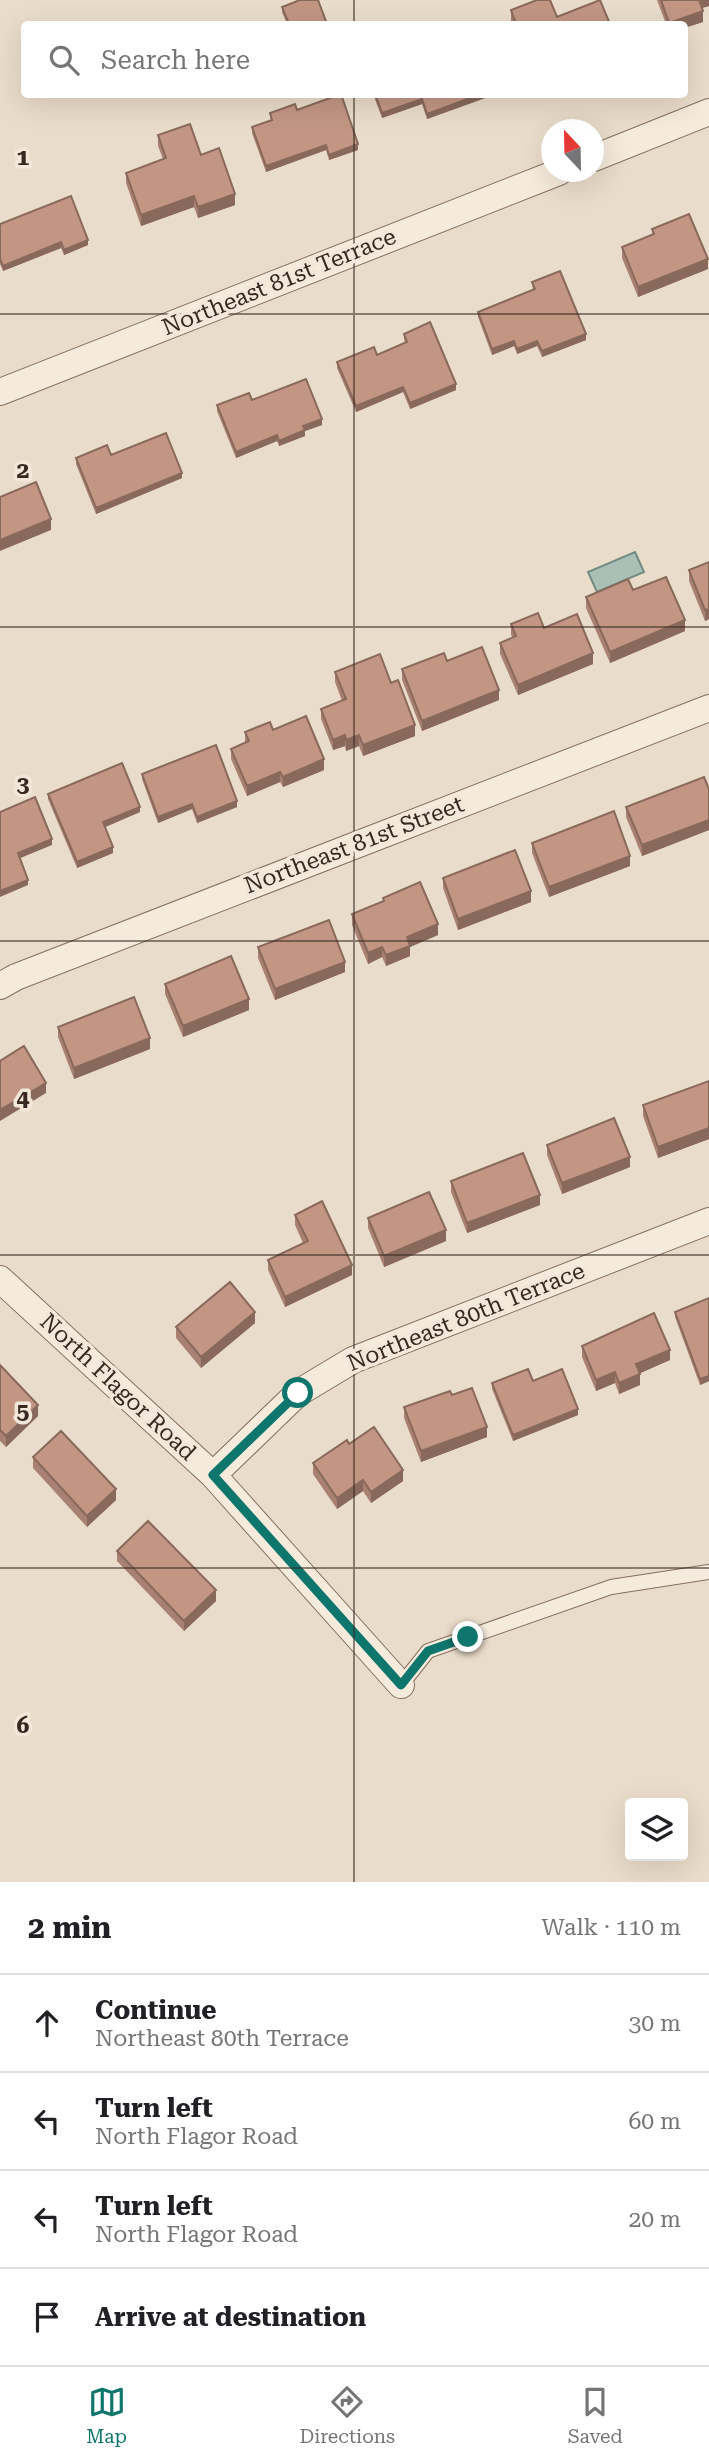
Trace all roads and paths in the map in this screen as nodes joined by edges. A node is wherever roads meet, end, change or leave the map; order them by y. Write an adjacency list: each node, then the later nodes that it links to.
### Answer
1 (709, 112): 2 (street)
2 (604, 154)
3 (541, 179): 4 (street, Northeast 81st Terrace)
4 (0, 392)
5 (709, 708): 6 (street, Northeast 81st Street)
6 (0, 986)
7 (709, 1221): 9 (street, Northeast 80th Terrace)
8 (0, 1279): 9 (street, North Flagor Road)
9 (213, 1475): 11 (street, North Flagor Road)
10 (709, 1572): 11 (lane, North Flagor Road)
11 (401, 1685)

